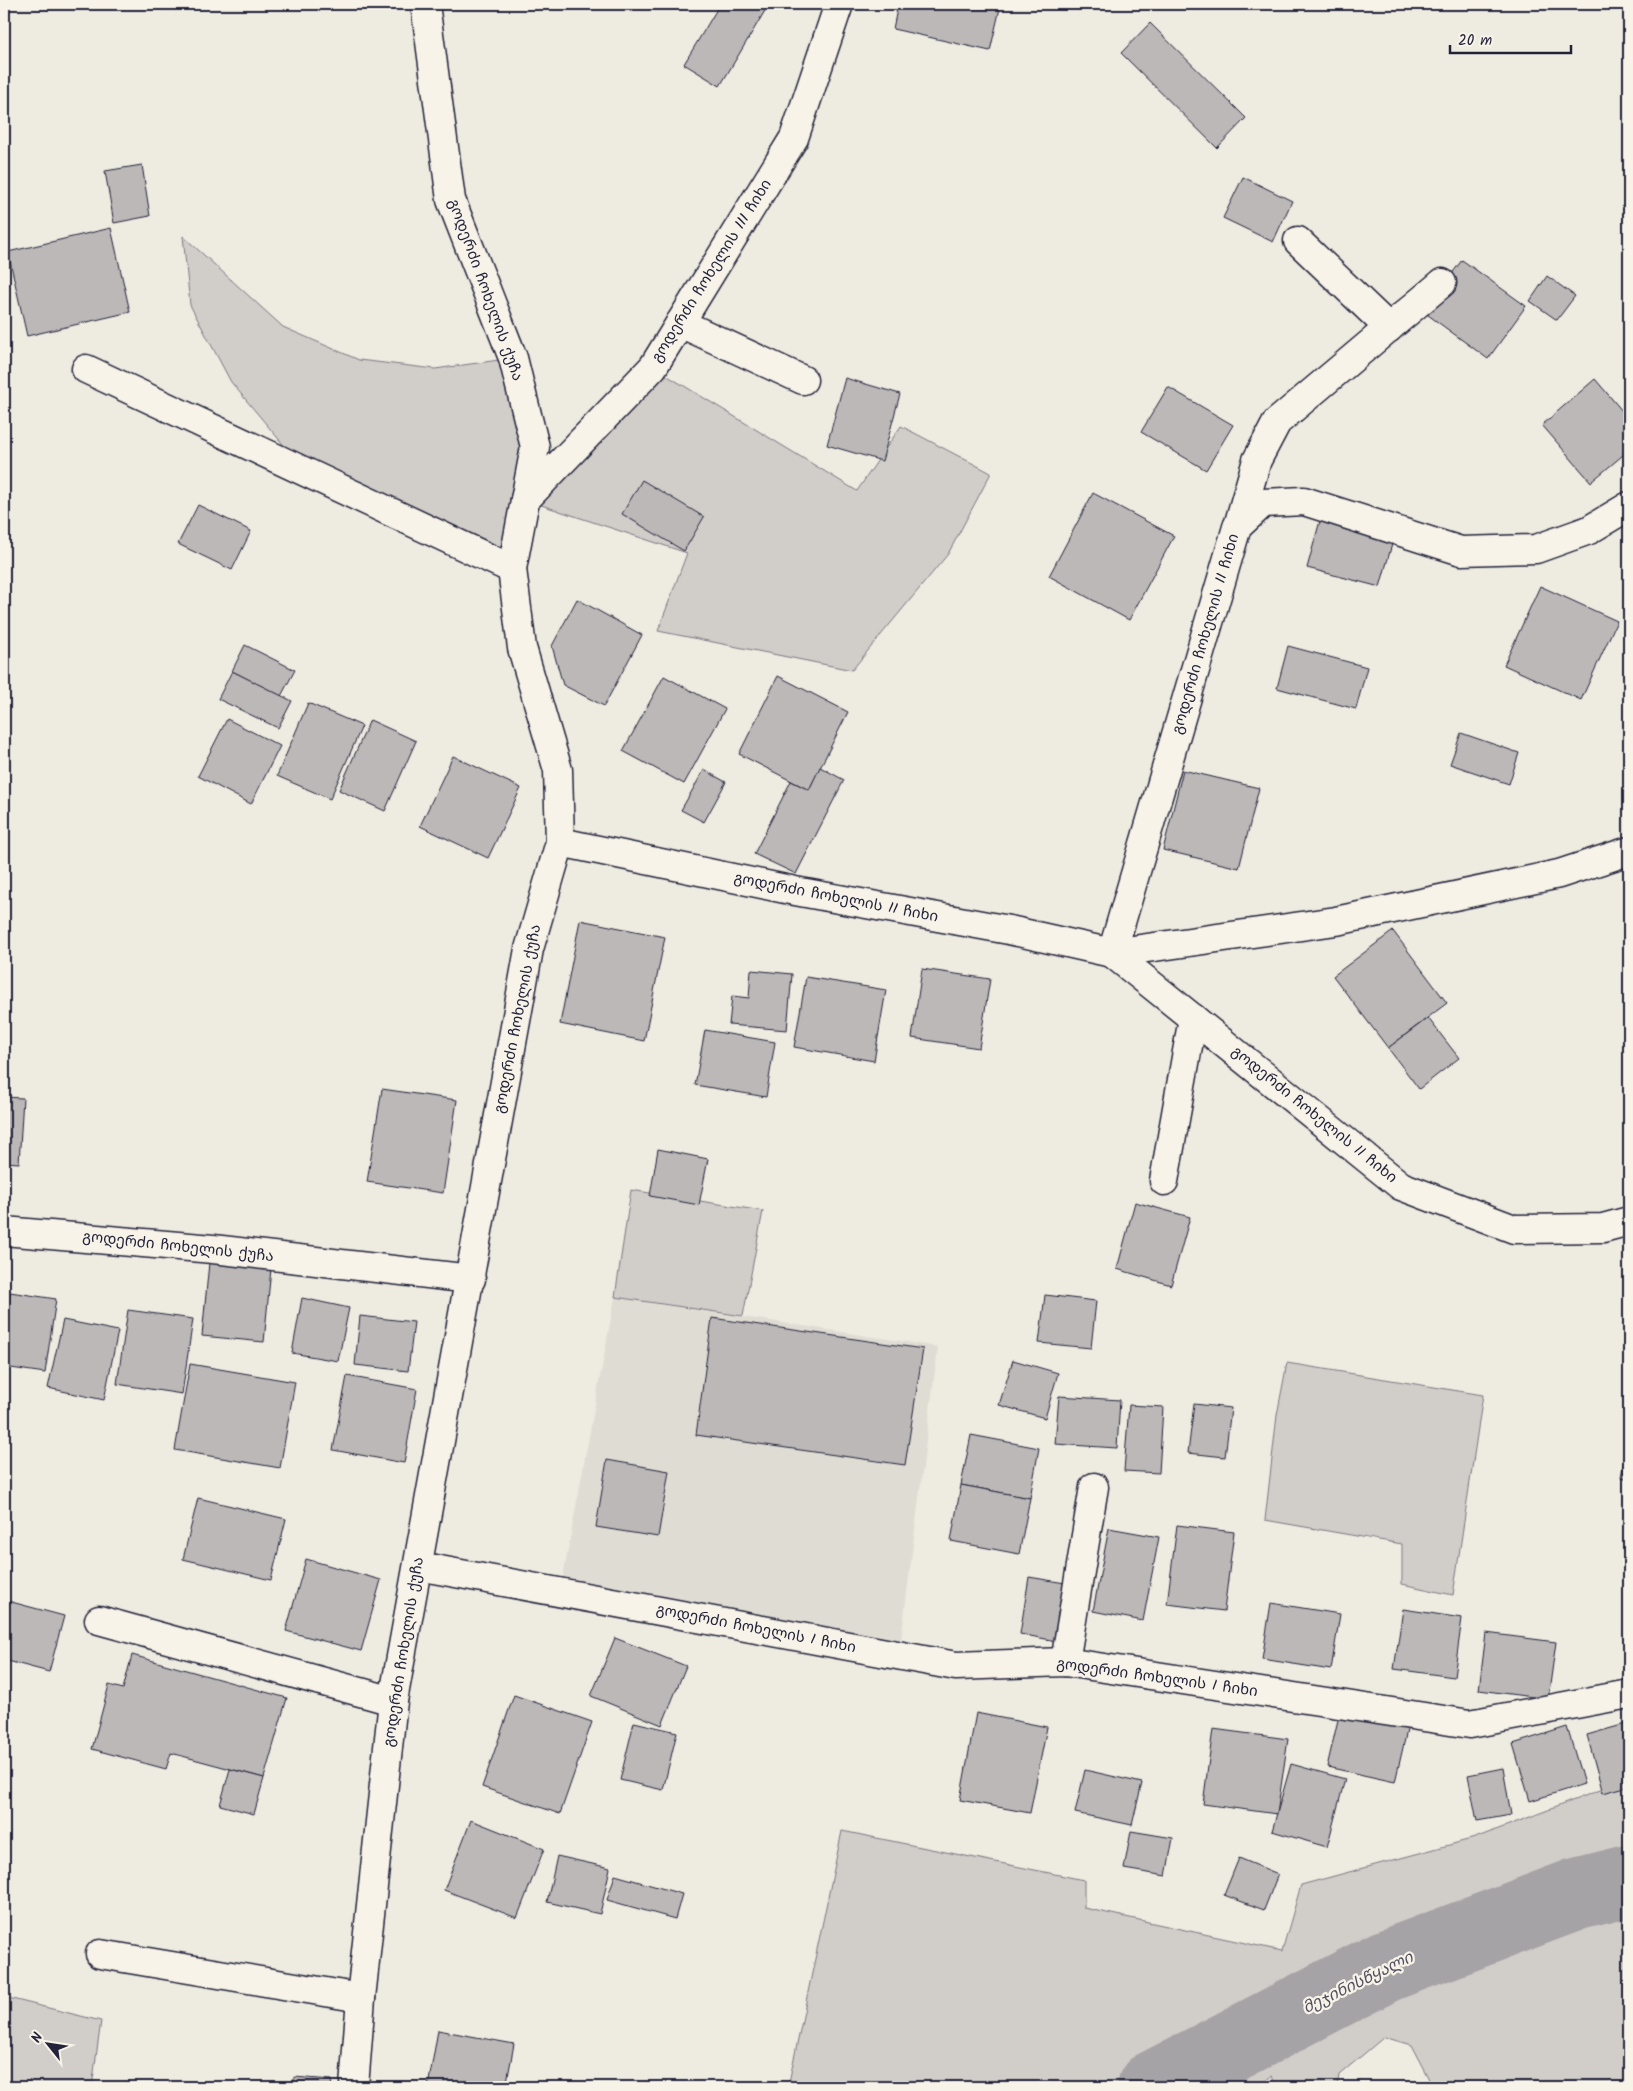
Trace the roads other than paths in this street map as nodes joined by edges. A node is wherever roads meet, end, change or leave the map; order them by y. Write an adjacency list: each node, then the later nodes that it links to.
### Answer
1 (425, 4): 9 (street, გოდერძი ჩოხელის ქუჩა)
2 (839, 4): 5 (street, გოდერძი ჩოხელის III ჩიხი)
3 (1298, 241): 6 (street)
4 (1442, 282): 6 (street)
5 (680, 324): 8 (street); 9 (street, გოდერძი ჩოხელის III ჩიხი)
6 (1389, 328): 11 (street)
7 (86, 369): 12 (street)
8 (803, 380)
9 (525, 500): 12 (street, გოდერძი ჩოხელის ქუჩა)
10 (1629, 506): 11 (street, გოდერძი ჩოხელის II ჩიხი)
11 (1237, 527): 15 (street, გოდერძი ჩოხელის II ჩიხი)
12 (512, 569): 13 (street, გოდერძი ჩოხელის ქუჩა)
13 (560, 842): 15 (street, გოდერძი ჩოხელის II ჩიხი); 20 (street, გოდერძი ჩოხელის ქუჩა)
14 (1629, 851): 15 (street, გოდერძი ჩოხელის II ჩიხი)
15 (1112, 953): 16 (street, გოდერძი ჩოხელის II ჩიხი)
16 (1193, 1018): 17 (street); 18 (street, გოდერძი ჩოხელის II ჩიხი)
17 (1164, 1181)
18 (1629, 1221)
19 (4, 1230): 20 (street, გოდერძი ჩოხელის ქუჩა)
20 (471, 1279): 22 (street, გოდერძი ჩოხელის ქუჩა)
21 (1094, 1487): 24 (street)
22 (418, 1566): 24 (street, გოდერძი ჩოხელის I ჩიხი); 26 (street, გოდერძი ჩოხელის ქუჩა)
23 (99, 1620): 26 (street)
24 (1065, 1662): 25 (street, გოდერძი ჩოხელის I ჩიხი)
25 (1629, 1694)
26 (393, 1701): 28 (street, გოდერძი ჩოხელის ქუჩა)
27 (100, 1954): 28 (street)
28 (361, 1998): 29 (street, გოდერძი ჩოხელის ქუჩა)
29 (354, 2087)

